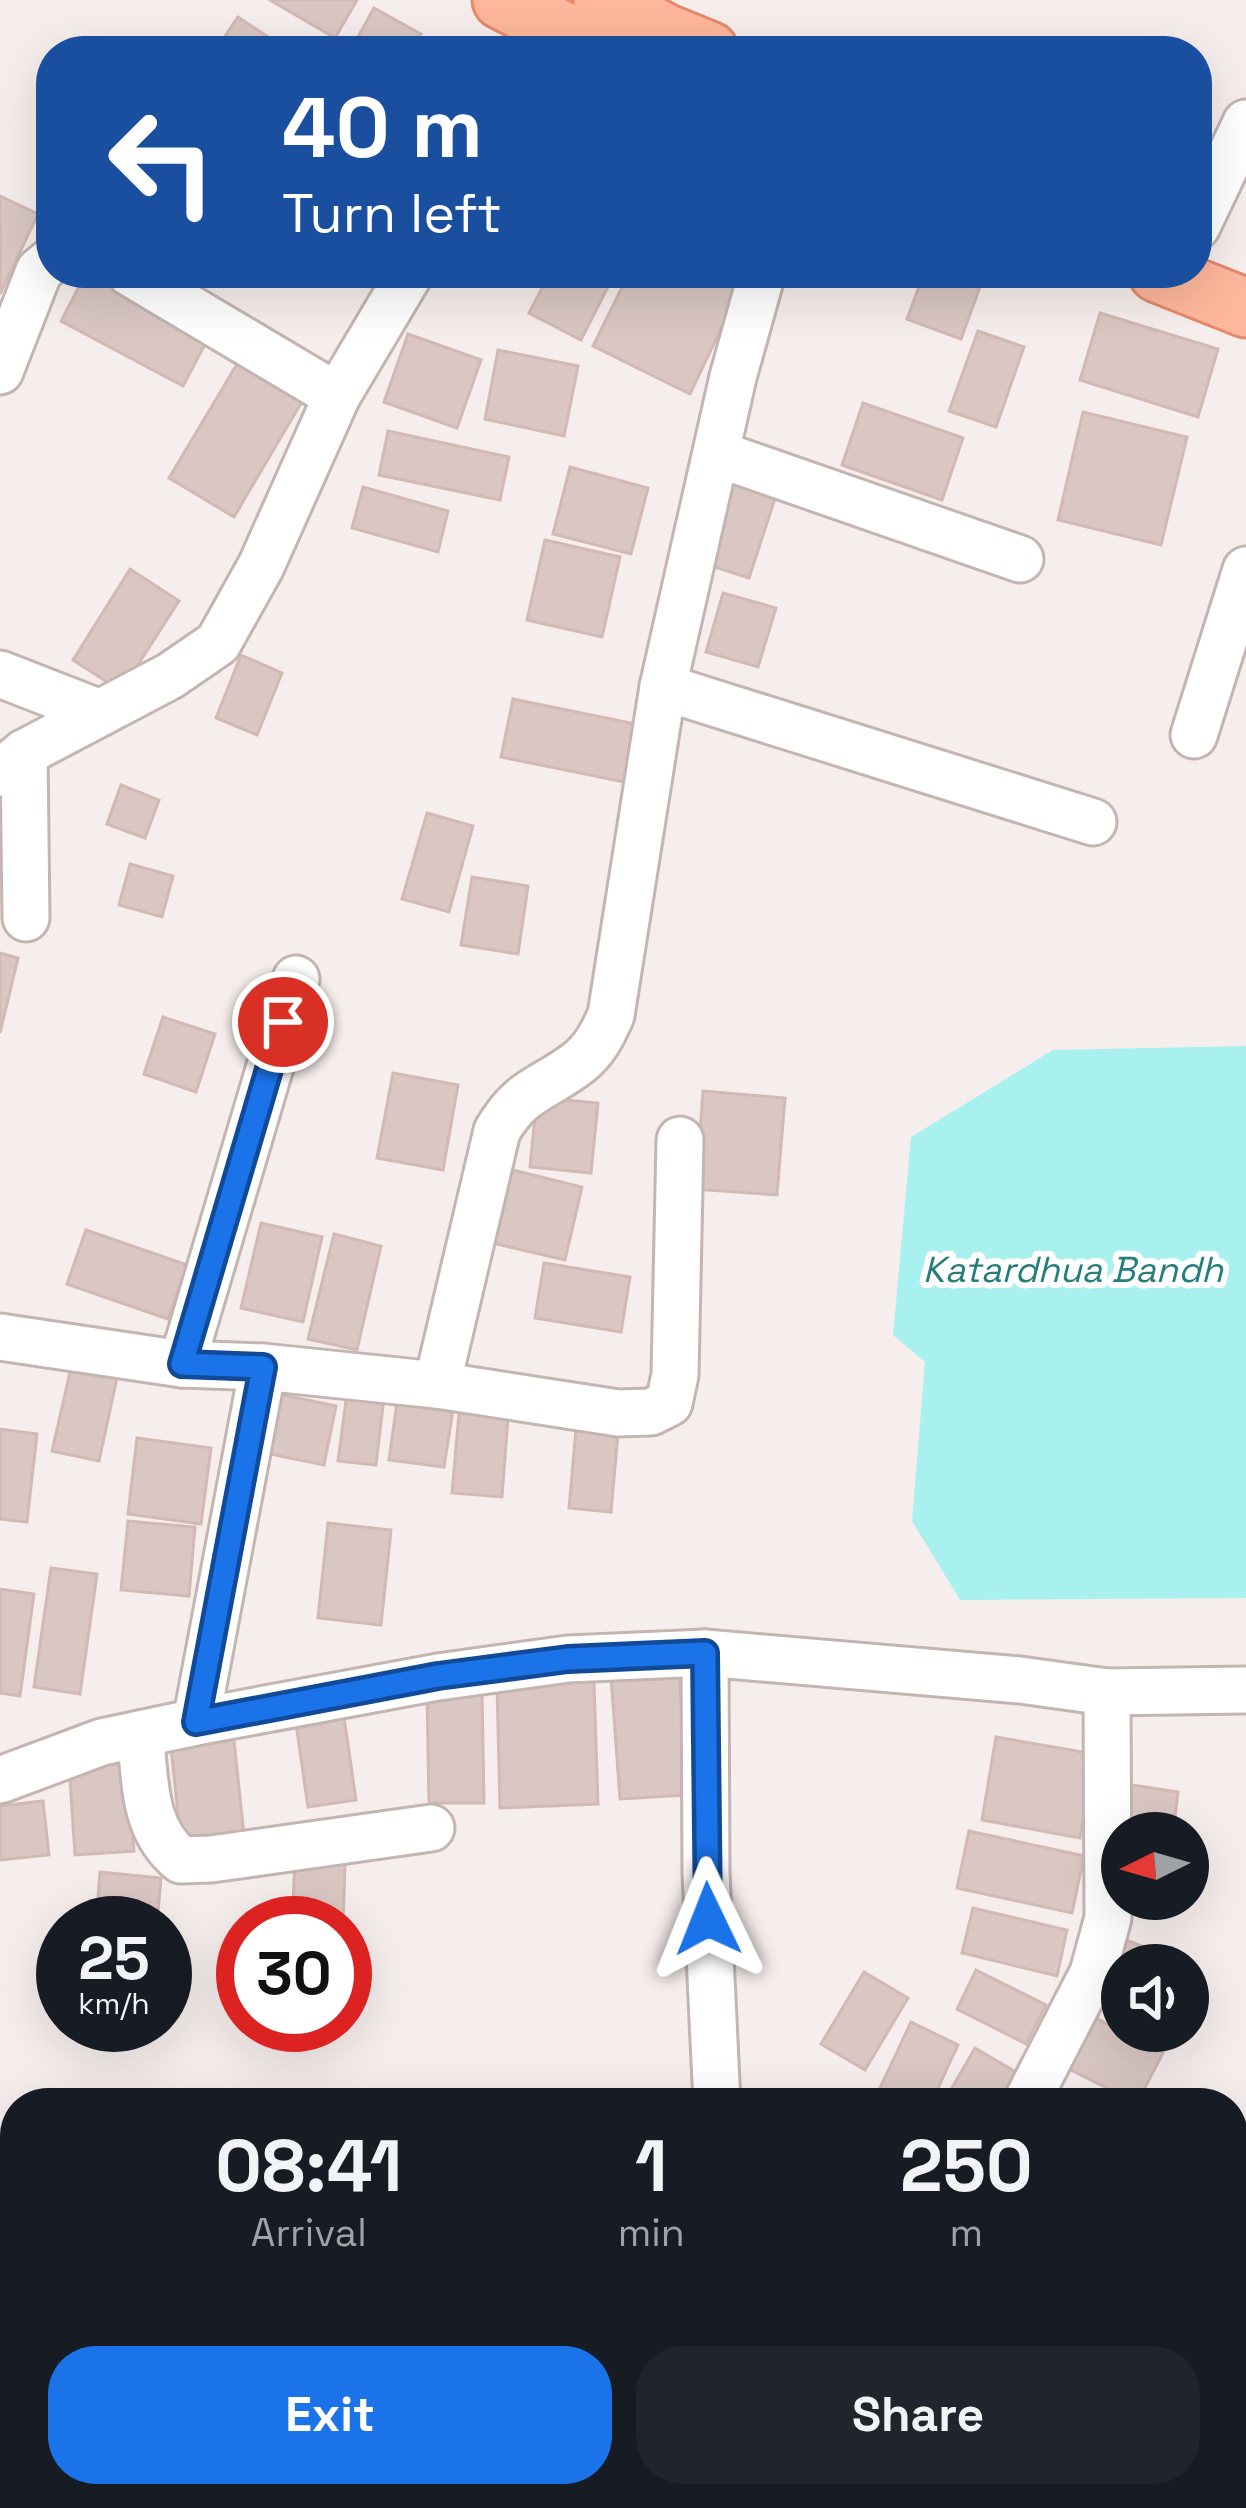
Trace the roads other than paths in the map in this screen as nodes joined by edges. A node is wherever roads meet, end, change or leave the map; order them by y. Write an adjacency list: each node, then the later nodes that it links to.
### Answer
1 (502, 0): 4 (main road)
2 (603, 0): 3 (main road)
3 (675, 34)
4 (573, 36)
5 (1246, 123): 6 (street)
6 (1212, 194)
7 (1212, 256): 8 (main road)
8 (1246, 268)
9 (36, 280): 15 (street)
10 (155, 288): 16 (street)
11 (401, 288): 16 (street)
12 (758, 288): 17 (street)
13 (1196, 288): 14 (main road)
14 (1246, 308)
15 (0, 371)
16 (337, 396): 22 (street)
17 (718, 454): 18 (street); 21 (street)
18 (1019, 560)
19 (1246, 570): 23 (street)
20 (0, 674): 22 (street)
21 (663, 687): 25 (street); 32 (street)
22 (100, 713): 24 (street)
23 (1194, 735)
24 (12, 763): 26 (street)
25 (1093, 822)
26 (26, 918)
27 (296, 979): 30 (street)
28 (680, 1140): 32 (street)
29 (0, 1336): 30 (street)
30 (182, 1364): 31 (street)
31 (263, 1367): 32 (street); 36 (street)
32 (437, 1385)
33 (705, 1653): 35 (street); 36 (street); 40 (street)
34 (1246, 1690): 35 (street)
35 (1107, 1692): 41 (street)
36 (196, 1722): 37 (street)
37 (140, 1734): 38 (street); 39 (street)
38 (0, 1780)
39 (431, 1828)
40 (716, 2088)
41 (1034, 2088)

